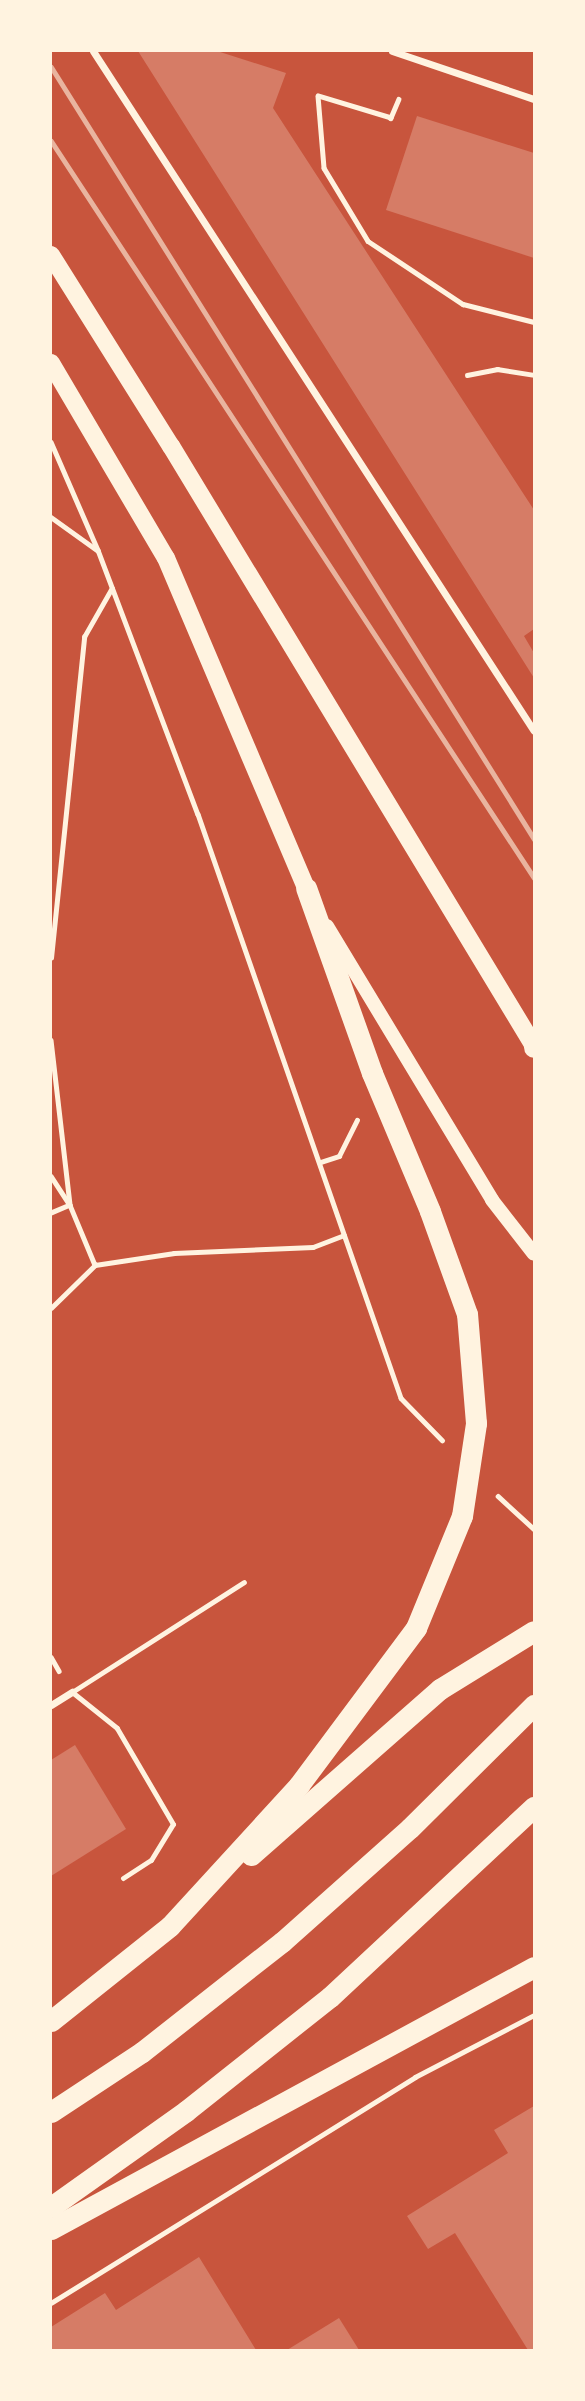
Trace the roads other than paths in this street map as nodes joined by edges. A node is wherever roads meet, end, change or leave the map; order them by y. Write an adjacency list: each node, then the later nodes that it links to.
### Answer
1 (93, 51): 6 (street)
2 (392, 51): 3 (street)
3 (534, 99)
4 (51, 255): 8 (main road)
5 (51, 363): 7 (main road)
6 (534, 731)
7 (306, 888): 9 (main road); 17 (highway)
8 (534, 1047)
9 (534, 1254)
10 (244, 1582): 12 (lane)
11 (534, 1631): 17 (highway)
12 (72, 1692): 13 (street); 16 (lane)
13 (51, 1705)
14 (534, 1705): 20 (highway)
15 (534, 1807): 21 (highway)
16 (123, 1878)
17 (170, 1926): 19 (highway)
18 (534, 1967): 22 (highway)
19 (51, 2021)
20 (51, 2112)
21 (51, 2207)
22 (51, 2229)

